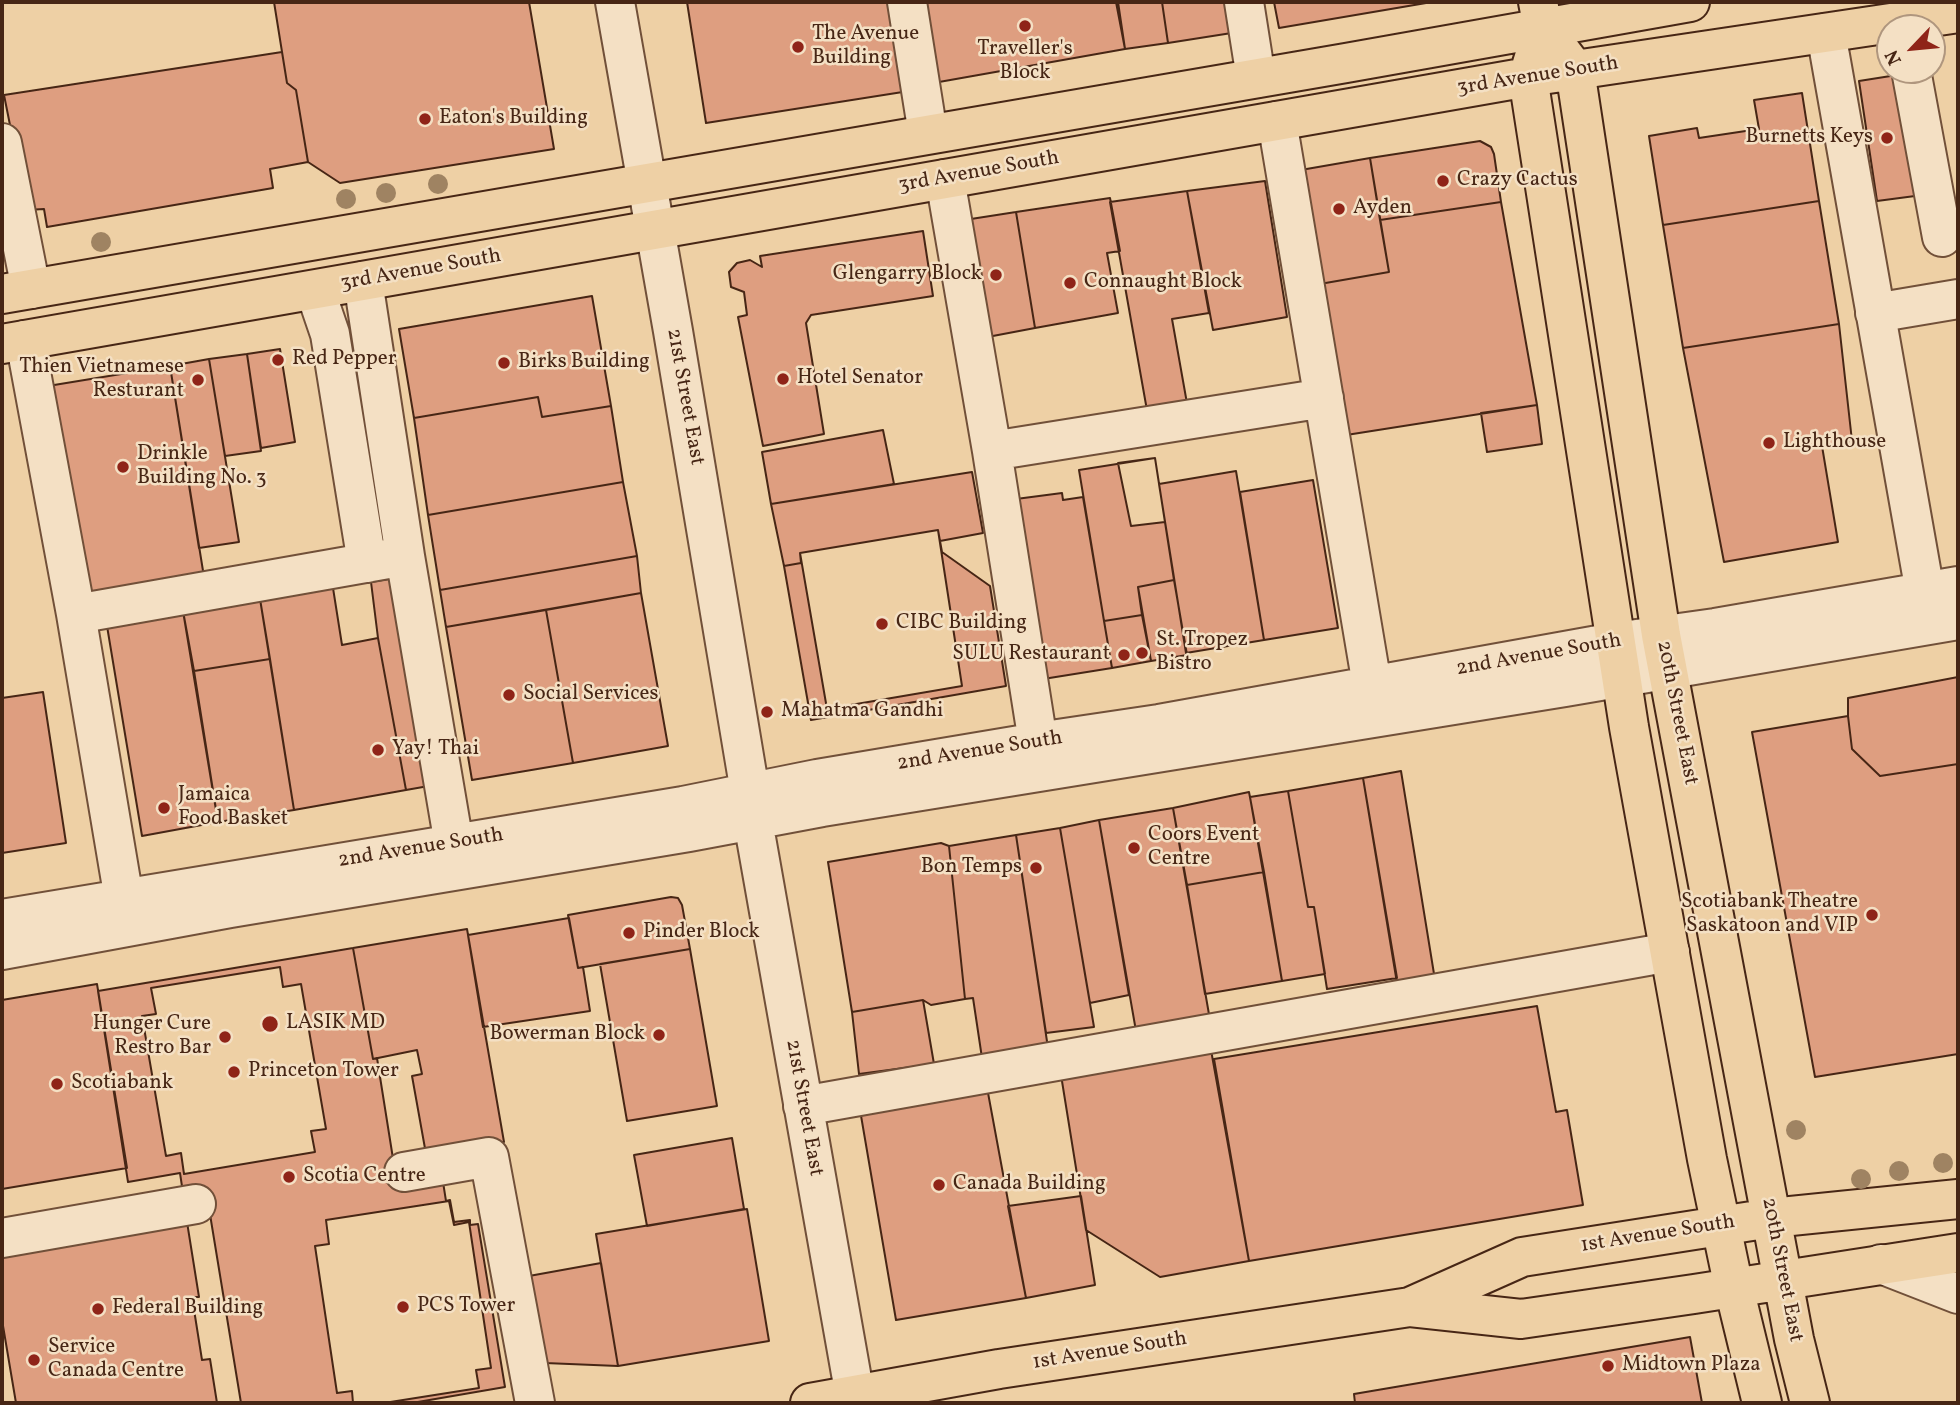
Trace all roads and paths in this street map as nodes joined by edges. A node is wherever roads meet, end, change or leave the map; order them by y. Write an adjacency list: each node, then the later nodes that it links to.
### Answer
1 (615, 2): 16 (street, 21st Street East)
2 (907, 2): 13 (street)
3 (1244, 2): 10 (street)
4 (1690, 2): 5 (main road)
5 (1540, 15): 8 (main road, 20th Street East); 9 (main road); 10 (main road)
6 (1876, 27): 7 (main road, 3rd Avenue South)
7 (1826, 33): 8 (main road, 3rd Avenue South); 23 (street)
8 (1575, 70): 9 (main road, 3rd Avenue South); 32 (main road, 20th Street East)
9 (1528, 77): 12 (main road, 3rd Avenue South); 33 (main road)
10 (1256, 78): 13 (main road)
11 (1914, 84): 18 (street)
12 (1277, 121): 15 (main road, 3rd Avenue South); 25 (street)
13 (928, 134): 16 (main road)
14 (2, 144): 21 (street)
15 (945, 179): 17 (main road, 3rd Avenue South); 26 (street)
16 (646, 182): 17 (street, 21st Street East); 21 (main road)
17 (654, 229): 19 (main road, 3rd Avenue South); 36 (street, 21st Street East)
18 (1942, 237)
19 (363, 281): 20 (main road, 3rd Avenue South); 27 (street)
20 (316, 290): 24 (main road, 3rd Avenue South); 28 (street)
21 (16, 291)
22 (1958, 299): 23 (street)
23 (1875, 313): 29 (street)
24 (14, 342): 30 (street)
25 (1324, 398): 26 (street); 34 (street)
26 (992, 451): 35 (street)
27 (405, 556): 28 (street); 37 (street)
28 (367, 563): 30 (street)
29 (1942, 589): 32 (street, 2nd Avenue South)
30 (76, 614): 38 (street)
31 (1958, 620): 32 (street, 2nd Avenue South)
32 (1664, 652): 33 (street, 2nd Avenue South); 46 (main road, 20th Street East)
33 (1618, 659): 34 (street, 2nd Avenue South); 36 (street, 2nd Avenue South); 41 (main road)
34 (1372, 685): 35 (street, 2nd Avenue South)
35 (1038, 742): 36 (street, 2nd Avenue South)
36 (752, 806): 37 (street, 2nd Avenue South); 40 (street, 2nd Avenue South); 42 (street, 21st Street East)
37 (454, 844): 38 (street, 2nd Avenue South)
38 (124, 899): 39 (street, 2nd Avenue South)
39 (2, 919)
40 (2, 950)
41 (1670, 951): 42 (street); 47 (main road)
42 (803, 1106): 55 (street, 21st Street East)
43 (404, 1172): 56 (street)
44 (1958, 1199): 46 (main road, 1st Avenue South)
45 (196, 1204): 48 (street)
46 (1771, 1218): 47 (main road, 1st Avenue South); 51 (main road, 20th Street East)
47 (1722, 1226): 52 (main road); 54 (main road, 1st Avenue South)
48 (2, 1238)
49 (1958, 1253): 50 (main road, 1st Avenue South)
50 (1881, 1264): 51 (main road, 1st Avenue South); 53 (street)
51 (1783, 1280): 52 (main road, 1st Avenue South); 59 (main road, 20th Street East)
52 (1734, 1288): 54 (main road, 1st Avenue South); 58 (main road)
53 (1958, 1294)
54 (1410, 1307): 55 (main road, 1st Avenue South)
55 (855, 1396): 57 (main road, 1st Avenue South)
56 (535, 1403)
57 (810, 1403)
58 (1762, 1403)
59 (1810, 1403)

